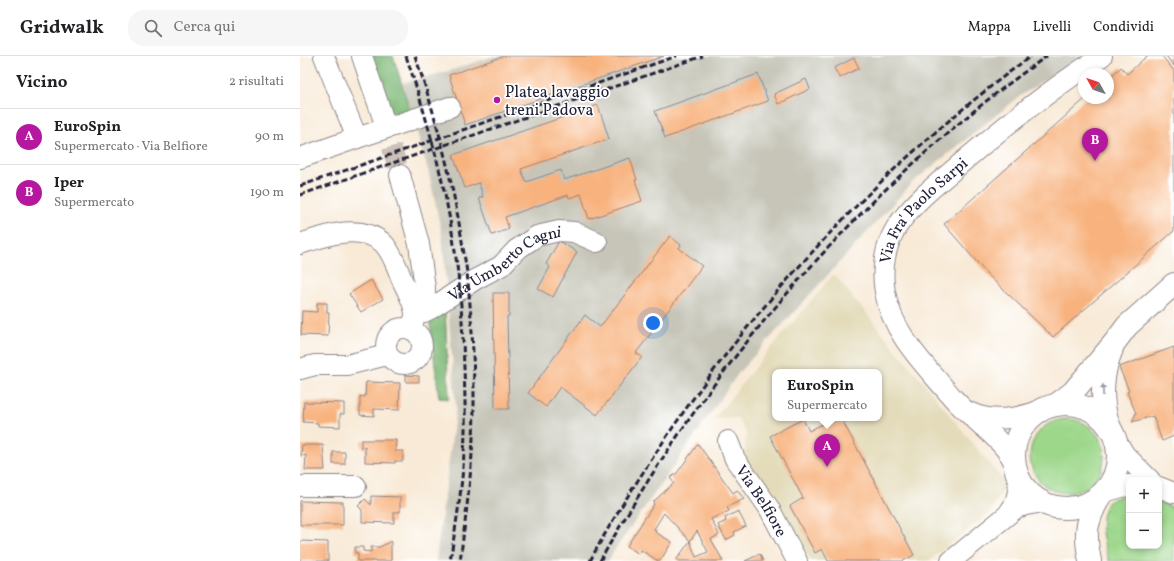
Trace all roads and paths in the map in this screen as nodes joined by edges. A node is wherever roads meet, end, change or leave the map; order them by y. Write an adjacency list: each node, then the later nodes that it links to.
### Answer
1 (324, 56): 6 (street)
2 (362, 56): 5 (street)
3 (1102, 56): 17 (street, Via Fra' Paolo Sarpi)
4 (450, 107): 6 (street)
5 (383, 118)
6 (357, 138): 7 (street)
7 (300, 158)
8 (400, 175): 12 (street)
9 (597, 242): 12 (street, Via Umberto Cagni)
10 (300, 244): 12 (street)
11 (1174, 284): 13 (main road)
12 (416, 319): 14 (street, Via Umberto Cagni); 14 (street)
13 (1116, 342): 16 (main road); 18 (main road, one-way to 13)
14 (387, 355): 15 (street)
15 (300, 369)
16 (1047, 408): 17 (street, Via Fra' Paolo Sarpi); 18 (main road); 20 (main road)
17 (963, 409): 20 (street, Via Fra' Paolo Sarpi)
18 (1113, 434): 21 (street); 25 (main road)
19 (728, 441): 29 (street, Via Belfiore)
20 (1017, 470): 26 (main road); 27 (street)
21 (1149, 477)
22 (300, 486): 23 (street)
23 (356, 486)
24 (1126, 486): 25 (street)
25 (1102, 494): 26 (main road); 28 (main road)
26 (1045, 503): 27 (street); 28 (main road)
27 (1008, 514): 30 (street)
28 (1088, 555)
29 (797, 561)
30 (952, 561)

